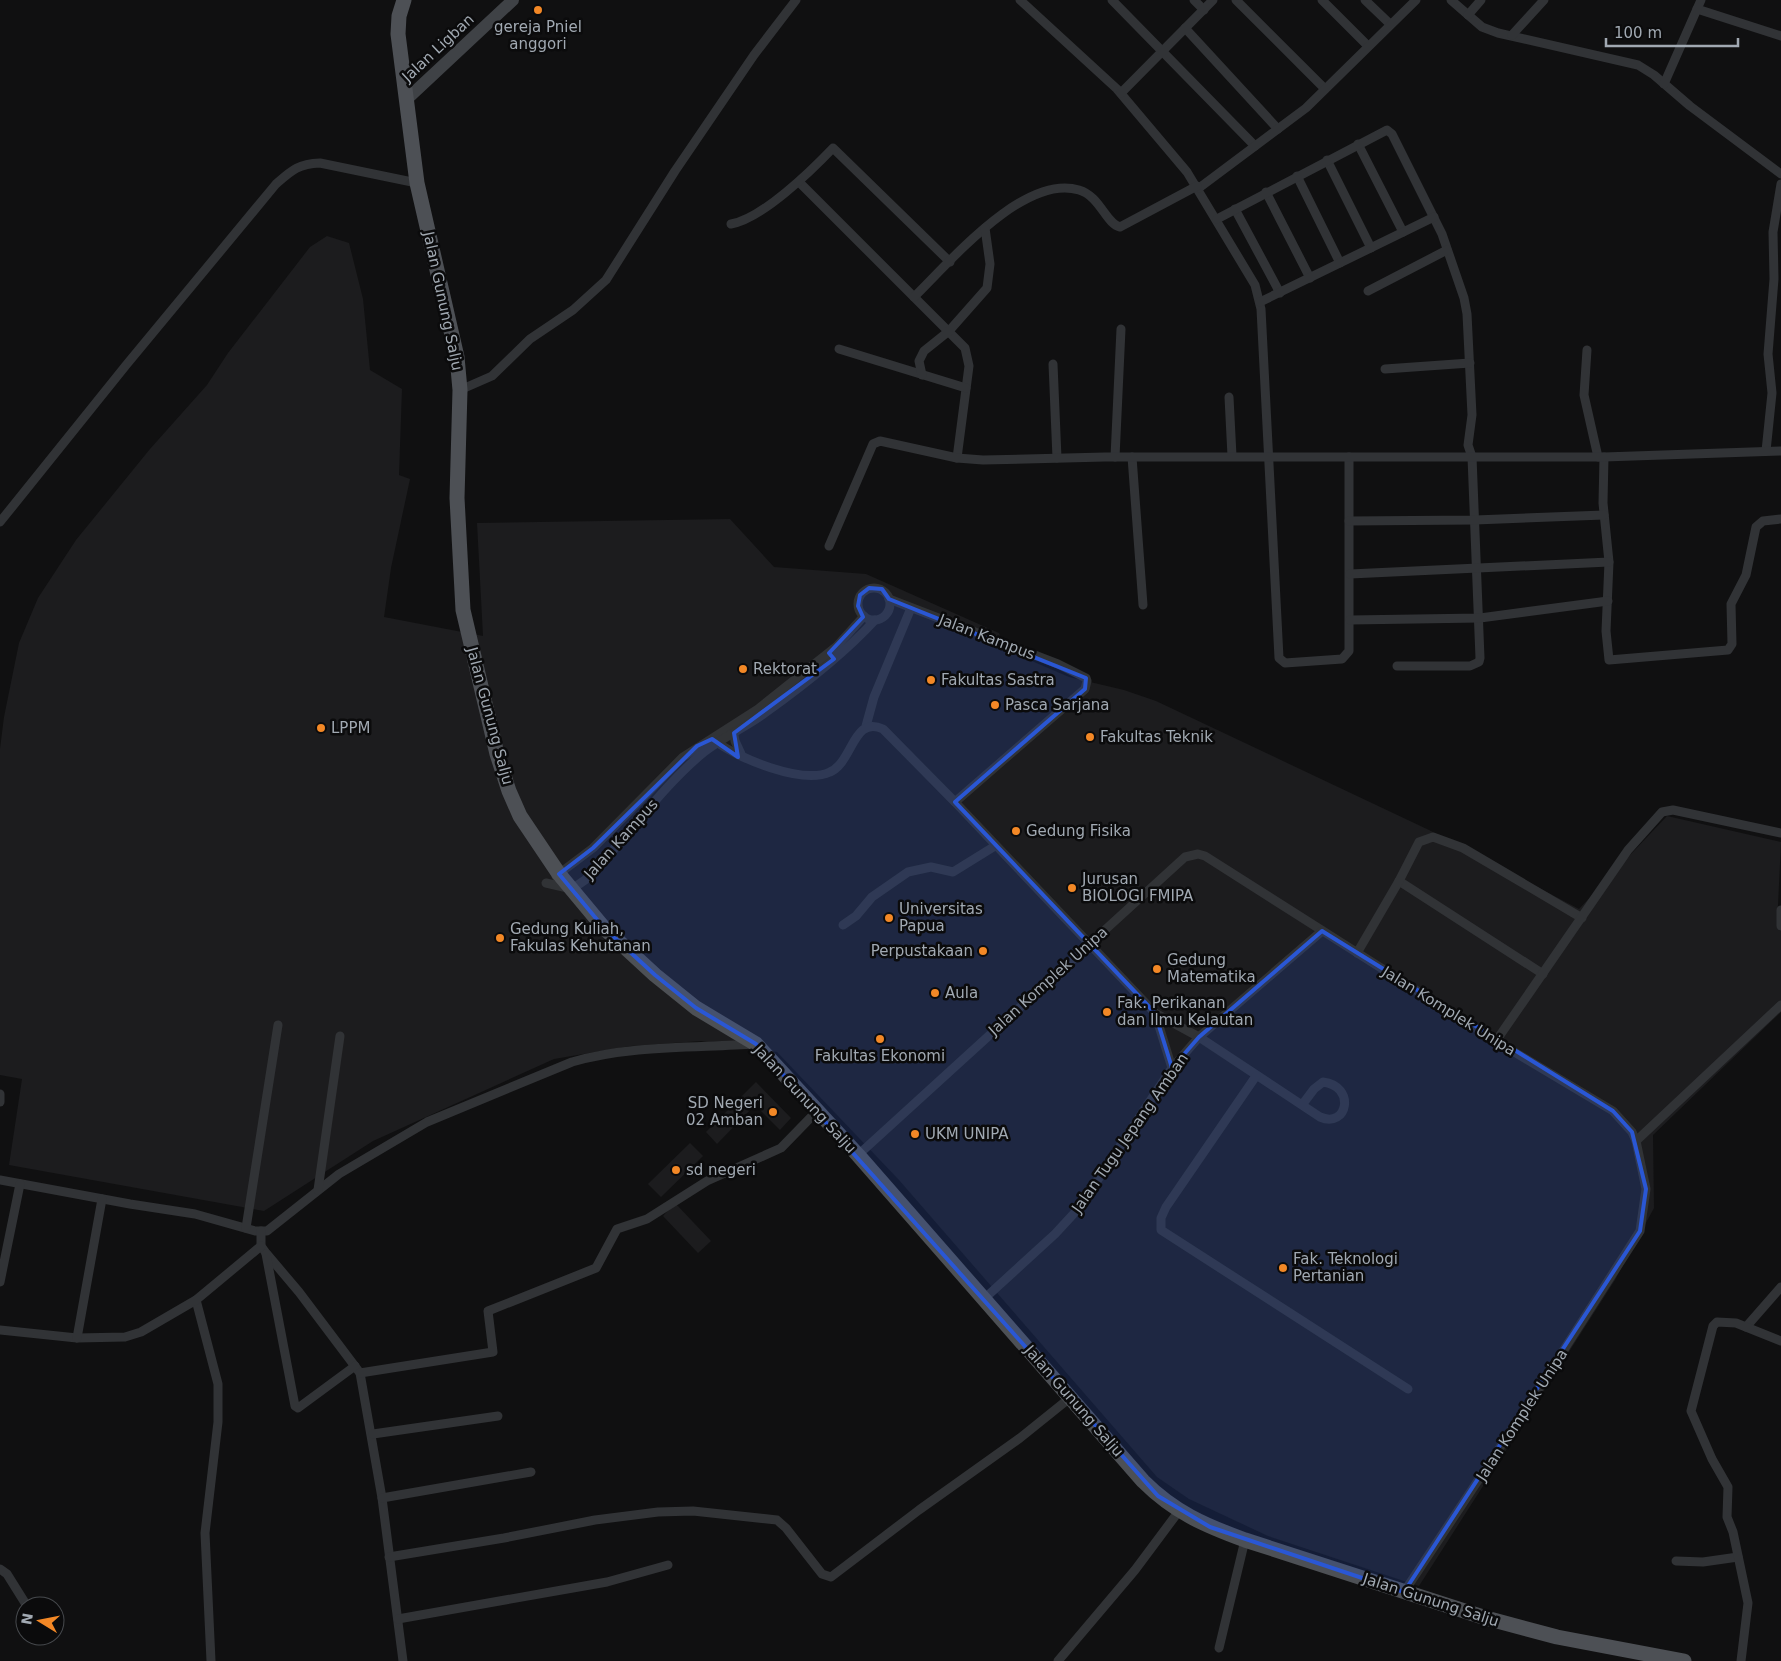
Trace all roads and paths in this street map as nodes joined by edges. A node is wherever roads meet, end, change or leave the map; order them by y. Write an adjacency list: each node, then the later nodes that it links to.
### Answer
1 (404, 0): 27 (main road, Jalan Gunung Salju)
2 (514, 0): 27 (main road, Jalan Ligban)
3 (796, 0): 63 (street)
4 (1020, 0): 26 (street)
5 (1112, 0): 23 (street)
6 (1194, 0): 16 (street)
7 (1213, 0): 16 (street)
8 (1236, 0): 25 (street)
9 (1322, 0): 22 (street)
10 (1365, 0): 18 (street)
11 (1416, 0): 18 (street)
12 (1451, 0): 17 (street)
13 (1481, 0): 17 (street)
14 (1544, 0): 20 (street)
15 (1699, 4): 21 (street); 24 (street)
16 (1204, 10): 19 (street)
17 (1468, 15): 20 (street)
18 (1390, 24): 22 (street)
19 (1185, 28): 23 (street); 28 (street)
20 (1512, 35): 24 (street)
21 (1781, 36)
22 (1368, 46): 25 (street)
23 (1161, 52): 26 (street); 30 (street)
24 (1664, 84): 32 (street)
25 (1325, 89): 28 (street)
26 (1121, 93): 37 (street)
27 (407, 99): 35 (main road, Jalan Gunung Salju)
28 (1278, 130): 30 (street)
29 (1358, 144): 31 (street); 40 (street); 44 (street)
30 (1256, 146): 37 (street)
31 (1326, 160): 33 (street); 45 (street)
32 (1781, 174)
33 (1297, 176): 38 (street); 48 (street)
34 (798, 182): 42 (street); 47 (street); 52 (street)
35 (417, 183): 63 (main road, Jalan Gunung Salju); 80 (street)
36 (1781, 184): 66 (street)
37 (1198, 187): 41 (street); 43 (street)
38 (1266, 192): 39 (street); 49 (street)
39 (1235, 209): 41 (street); 51 (street)
40 (1434, 217): 44 (street); 46 (street)
41 (1217, 219): 53 (street)
42 (731, 224)
43 (984, 228): 47 (street); 55 (street)
44 (1403, 232): 45 (street)
45 (1371, 248): 48 (street)
46 (1447, 250): 50 (street); 58 (street)
47 (950, 262): 52 (street)
48 (1340, 263): 49 (street)
49 (1310, 278): 51 (street)
50 (1368, 291)
51 (1280, 293): 53 (street)
52 (914, 297): 55 (street)
53 (1260, 302): 68 (street)
54 (1122, 329): 69 (street)
55 (949, 331): 61 (street); 62 (street)
56 (839, 349): 61 (street)
57 (1587, 350): 73 (street)
58 (1470, 363): 60 (street); 72 (street)
59 (1053, 364): 75 (street)
60 (1385, 369)
61 (922, 374): 62 (street)
62 (966, 388): 74 (street)
63 (460, 390): 102 (main road, Jalan Gunung Salju)
64 (1229, 397): 67 (street)
65 (1781, 451): 66 (street)
66 (1766, 452): 73 (street)
67 (1232, 456): 68 (street); 70 (street)
68 (1269, 456): 71 (street); 92 (street)
69 (1115, 457): 70 (street); 75 (street)
70 (1132, 457): 87 (street)
71 (1349, 457): 72 (street); 79 (street)
72 (1472, 457): 73 (street); 78 (street)
73 (1601, 457): 76 (street)
74 (957, 458): 75 (street); 81 (street)
75 (1057, 458)
76 (1604, 515): 78 (street); 82 (street)
77 (1781, 519): 86 (street)
78 (1476, 520): 79 (street); 83 (street)
79 (1349, 521): 84 (street)
80 (0, 522)
81 (829, 546)
82 (1609, 562): 83 (street); 86 (street)
83 (1478, 569): 84 (street); 90 (street)
84 (1350, 574): 92 (street)
85 (889, 599): 88 (street, Jalan Kampus); 89 (street, Jalan Kampus); 91 (street, Jalan Kampus)
86 (1608, 601): 90 (street)
87 (1143, 605)
88 (911, 608): 95 (street); 99 (street, Jalan Kampus)
89 (864, 616): 91 (street); 93 (street, Jalan Kampus)
90 (1480, 618): 92 (street); 94 (street)
91 (875, 620): 93 (street, Jalan Kampus)
92 (1350, 620)
93 (831, 656): 96 (street, Jalan Kampus)
94 (1397, 666)
95 (866, 726): 98 (street); 99 (street)
96 (733, 729): 97 (street, Jalan Kampus); 98 (street)
97 (716, 741): 98 (street); 102 (street, Jalan Kampus); 104 (street, Jalan Kampus)
98 (741, 754)
99 (955, 802): 101 (street)
100 (1781, 833): 106 (street)
101 (995, 846): 107 (street); 110 (street)
102 (559, 874): 104 (main road, Jalan Gunung Salju)
103 (1399, 881): 106 (street); 111 (street); 112 (street)
104 (572, 889): 119 (main road, Jalan Gunung Salju)
105 (1781, 910): 108 (street)
106 (1582, 918): 112 (street)
107 (843, 925)
108 (1781, 926)
109 (1322, 931): 110 (street, Jalan Komplek Unipa); 111 (street, Jalan Komplek Unipa); 117 (street, Jalan Tugu Jepang Amban)
110 (1089, 943): 114 (street); 127 (street, Jalan Komplek Unipa)
111 (1357, 953): 118 (street, Jalan Komplek Unipa)
112 (1543, 974): 118 (street)
113 (1781, 1005): 126 (street)
114 (1155, 1014): 117 (street); 120 (street)
115 (278, 1025): 132 (street)
116 (340, 1036): 130 (street)
117 (1199, 1037): 120 (street, Jalan Tugu Jepang Amban); 121 (street)
118 (1496, 1041): 126 (street, Jalan Komplek Unipa)
119 (756, 1044): 125 (main road, Jalan Gunung Salju); 130 (street)
120 (1172, 1068): 137 (street, Jalan Tugu Jepang Amban)
121 (1256, 1076): 124 (street); 144 (street)
122 (0, 1094): 123 (street)
123 (0, 1102)
124 (1302, 1105): 124 (street)
125 (817, 1111): 127 (main road, Jalan Gunung Salju); 143 (street)
126 (1636, 1141): 157 (street, Jalan Komplek Unipa)
127 (858, 1155): 137 (main road, Jalan Gunung Salju)
128 (0, 1180): 129 (street)
129 (20, 1184): 131 (street); 135 (street)
130 (318, 1190): 133 (street)
131 (102, 1199): 132 (street); 141 (street)
132 (246, 1228): 133 (street)
133 (262, 1232): 134 (street)
134 (263, 1250): 138 (street); 143 (street); 143 (street)
135 (0, 1282)
136 (1781, 1287): 139 (street)
137 (985, 1298): 145 (main road, Jalan Gunung Salju)
138 (196, 1300): 141 (street); 162 (street)
139 (1746, 1328): 142 (street); 153 (street)
140 (0, 1330): 141 (street)
141 (77, 1338)
142 (1781, 1342)
143 (358, 1370): 147 (street)
144 (1408, 1389)
145 (1071, 1397): 150 (main road, Jalan Gunung Salju); 152 (street)
146 (498, 1416): 147 (street)
147 (373, 1434): 149 (street)
148 (531, 1472): 149 (street)
149 (382, 1498): 152 (street)
150 (1178, 1512): 151 (main road, Jalan Gunung Salju); 164 (street)
151 (1245, 1540): 157 (main road, Jalan Gunung Salju); 160 (street)
152 (389, 1557): 159 (street)
153 (1738, 1557): 154 (street); 166 (street)
154 (1676, 1561)
155 (668, 1565): 159 (street)
156 (0, 1569): 158 (street)
157 (1404, 1592): 161 (main road, Jalan Gunung Salju)
158 (21, 1596)
159 (398, 1619): 163 (street)
160 (1219, 1648)
161 (1645, 1658): 165 (main road, Jalan Gunung Salju)
162 (211, 1661)
163 (403, 1661)
164 (1058, 1661)
165 (1684, 1661)
166 (1741, 1661)

